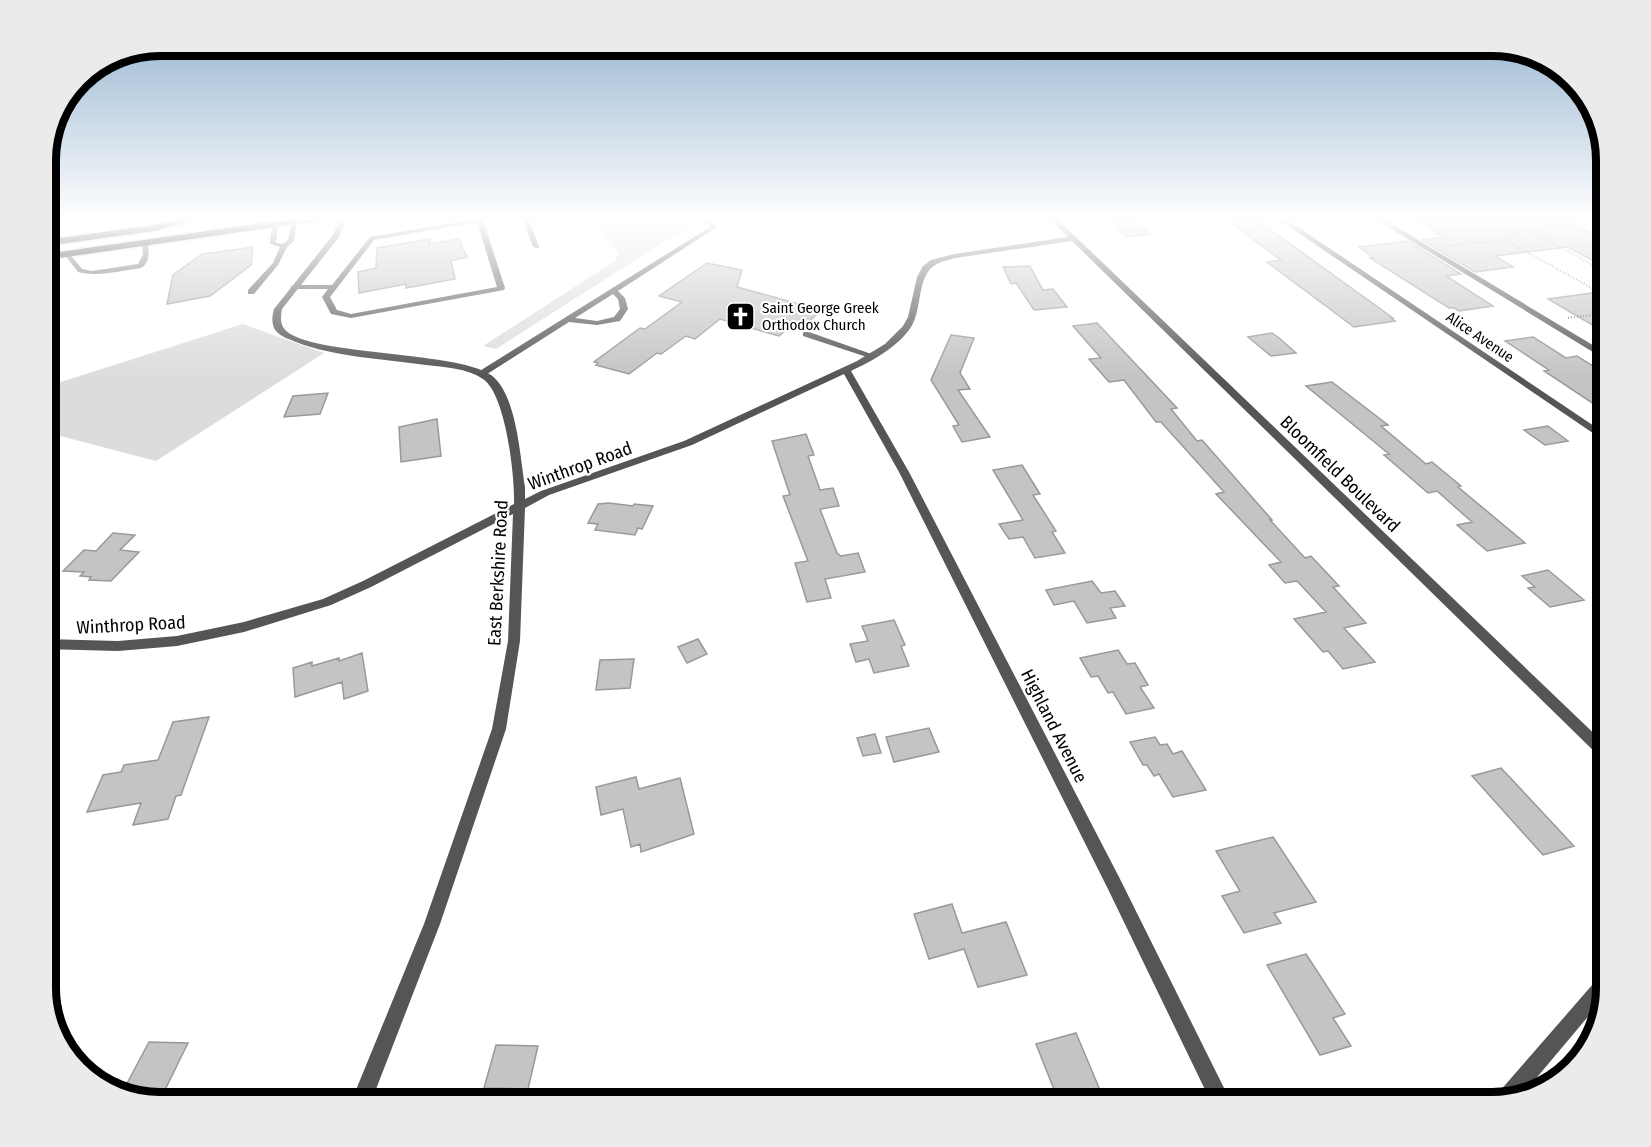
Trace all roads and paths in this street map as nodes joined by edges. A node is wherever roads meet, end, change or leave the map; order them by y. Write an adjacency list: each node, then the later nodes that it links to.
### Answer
1 (80, 271): 2 (lane)
2 (109, 271)
3 (270, 271): 17 (lane)
4 (307, 271): 13 (street)
5 (347, 271): 14 (lane)
6 (496, 271): 14 (lane)
7 (645, 271): 15 (lane)
8 (925, 271): 23 (street, Winthrop Road)
9 (1106, 271): 29 (street, Bloomfield Boulevard)
10 (1359, 271): 26 (street, Alice Avenue)
11 (1463, 271): 22 (street)
12 (1560, 271): 16 (path)
13 (294, 287): 14 (lane); 25 (street)
14 (334, 287)
15 (614, 291): 20 (lane); 20 (lane)
16 (1596, 291)
17 (251, 292)
18 (1596, 314): 19 (path)
19 (1562, 319)
20 (570, 320): 25 (lane)
21 (806, 334): 23 (lane)
22 (1596, 351)
23 (873, 356): 24 (street, Winthrop Road)
24 (846, 370): 27 (street, Winthrop Road); 33 (street, Highland Avenue)
25 (481, 374): 27 (street, East Berkshire Road)
26 (1596, 432)
27 (520, 507): 28 (street, Winthrop Road); 32 (street, East Berkshire Road)
28 (56, 645)
29 (1596, 744)
30 (1596, 994): 31 (street)
31 (1514, 1089)
32 (365, 1091)
33 (1216, 1091)

